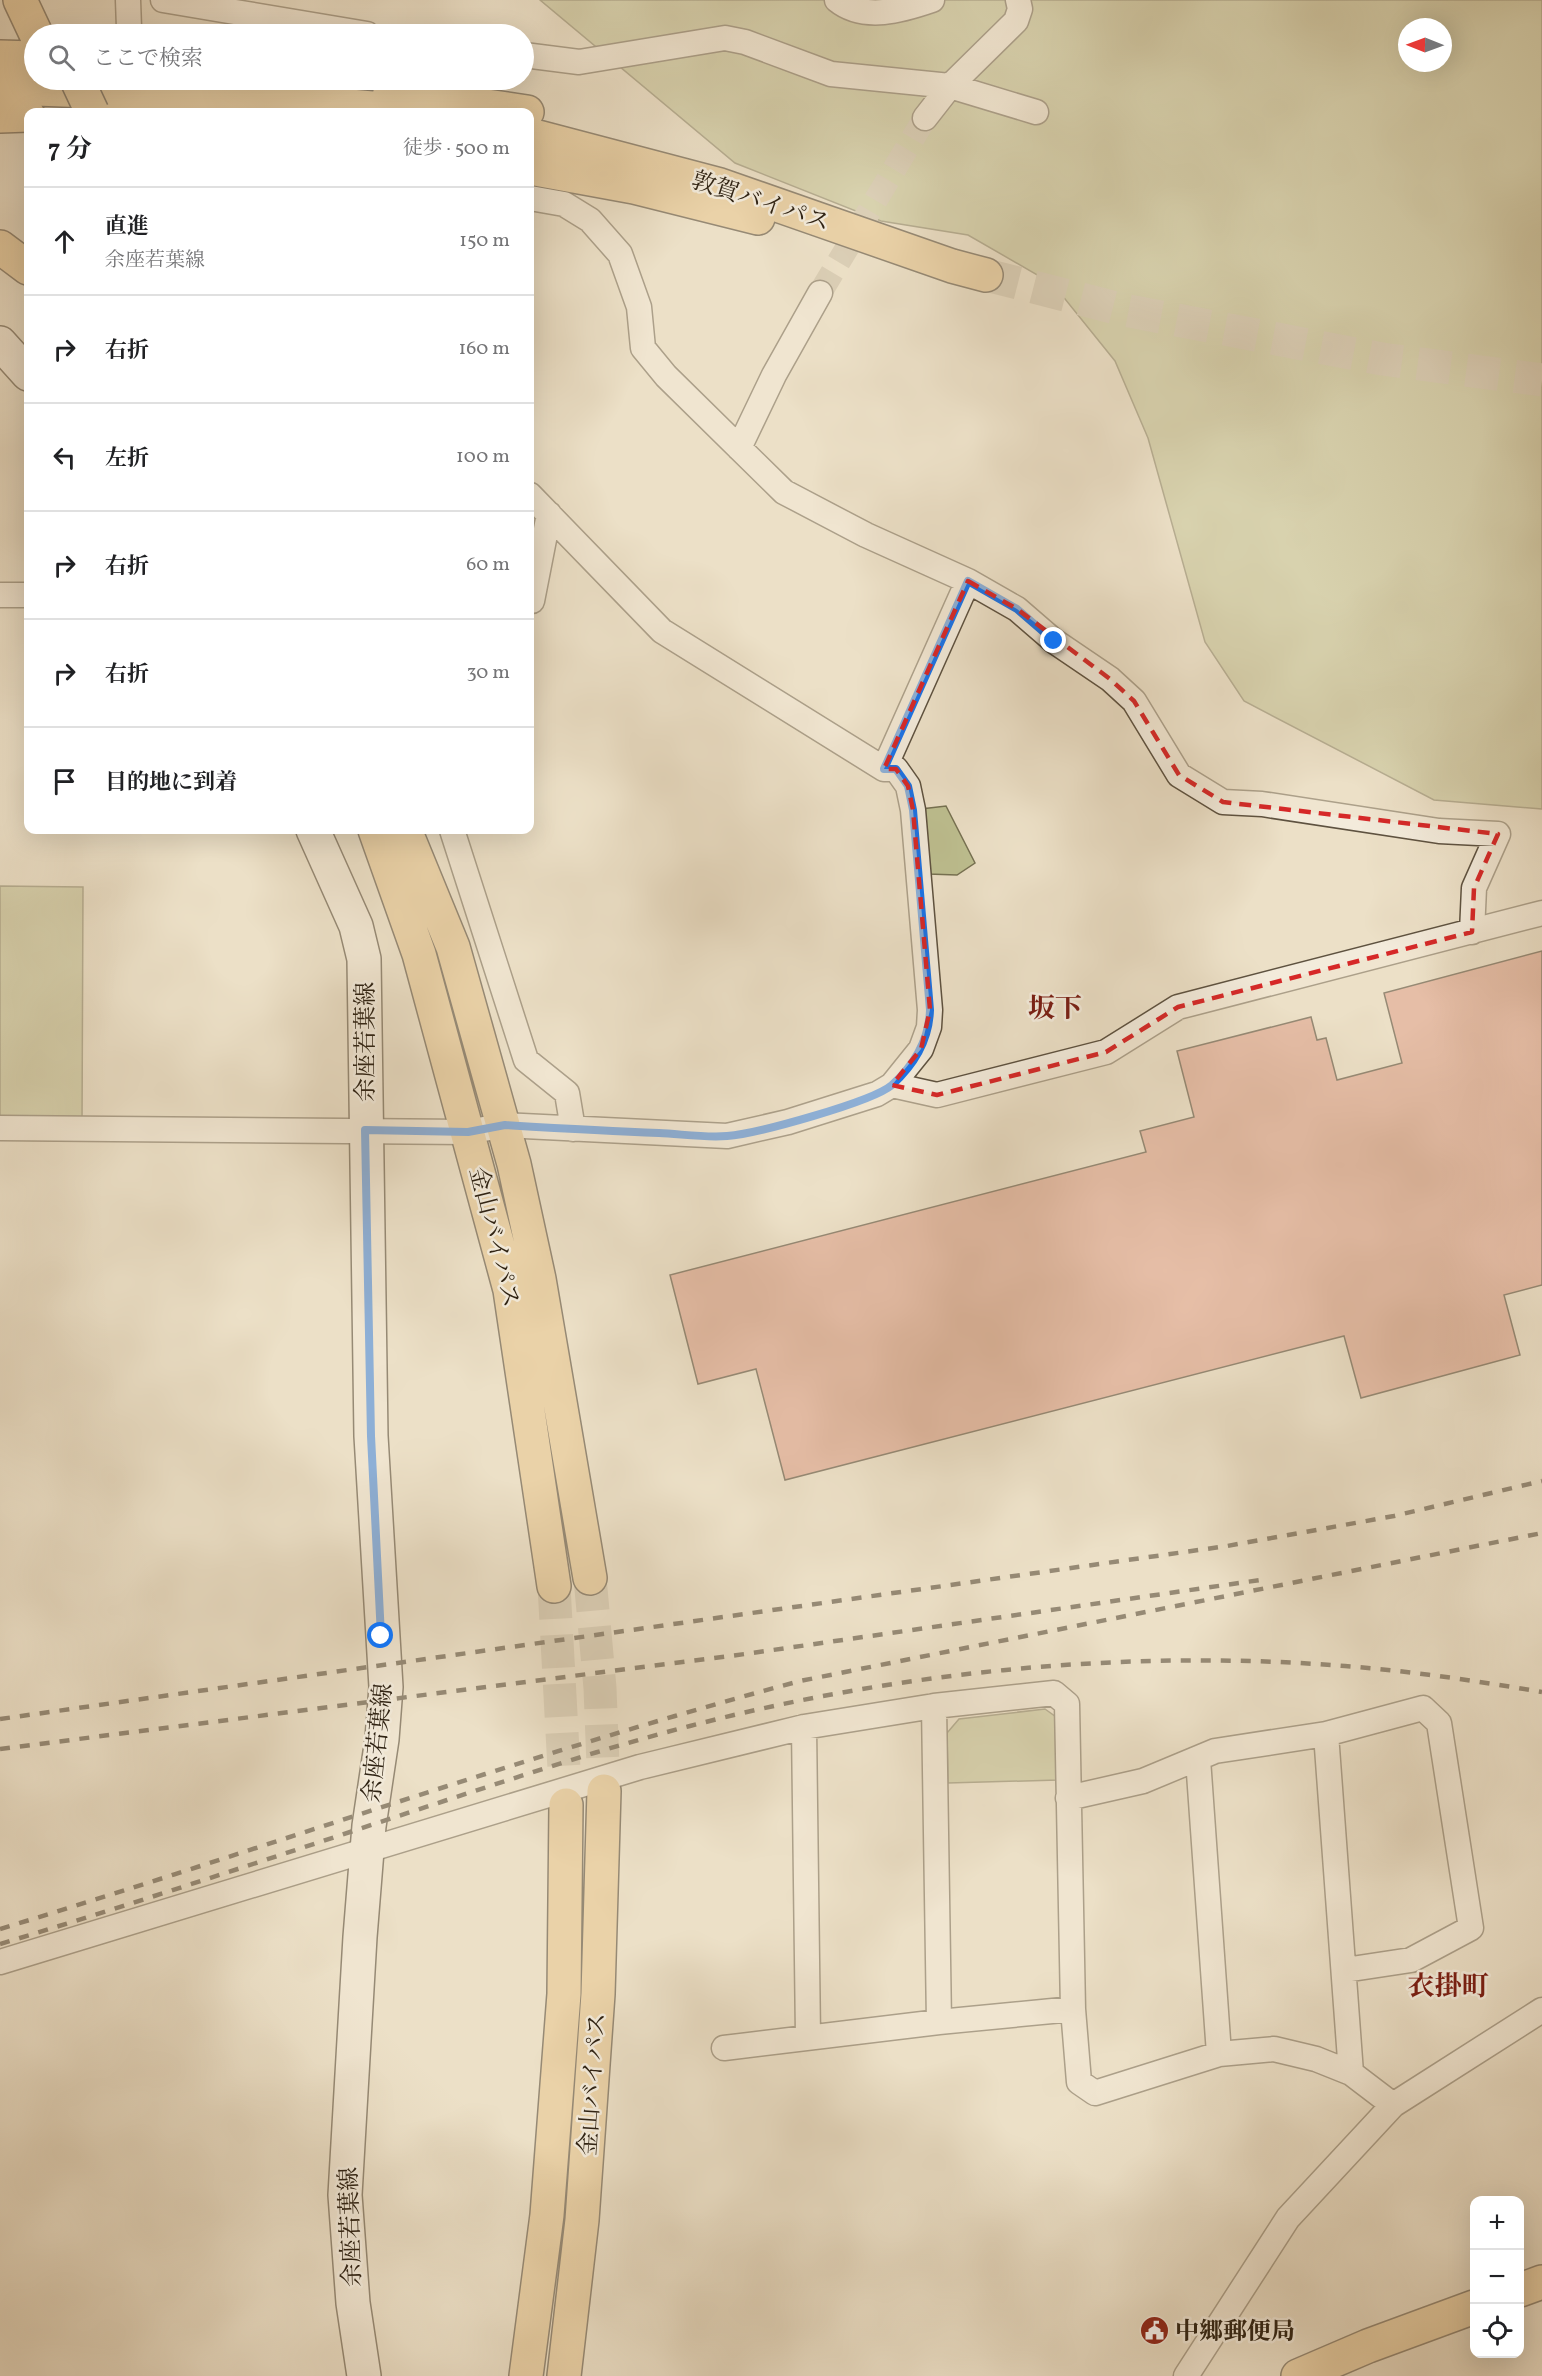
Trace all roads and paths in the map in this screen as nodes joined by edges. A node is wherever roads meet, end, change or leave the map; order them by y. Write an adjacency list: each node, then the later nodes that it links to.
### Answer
1 (128, 0): 6 (street)
2 (164, 0): 7 (street)
3 (837, 0): 4 (street)
4 (932, 0)
5 (1018, 0): 11 (street)
6 (129, 24)
7 (307, 24)
8 (534, 56): 11 (street)
9 (0, 57): 10 (highway)
10 (24, 58)
11 (950, 87): 22 (street); 25 (street)
12 (0, 88): 13 (highway)
13 (24, 89)
14 (60, 90): 18 (highway)
15 (62, 90): 20 (highway)
16 (82, 90): 19 (highway, bridge)
17 (334, 90): 21 (highway)
18 (68, 108)
19 (90, 108)
20 (378, 108)
21 (414, 108)
22 (1036, 112)
23 (24, 115): 24 (highway)
24 (0, 116)
25 (924, 118)
26 (534, 135): 31 (highway, 敦賀バイパス)
27 (534, 136): 31 (highway)
28 (534, 199): 36 (street)
29 (0, 247): 30 (highway)
30 (24, 265)
31 (952, 266): 32 (highway, 敦賀バイパス)
32 (986, 275)
33 (820, 293): 36 (street)
34 (0, 343): 35 (main road)
35 (24, 370)
36 (739, 448): 39 (street)
37 (534, 499): 38 (street)
38 (549, 514): 40 (street); 43 (street)
39 (968, 581): 43 (street); 50 (street)
40 (534, 591)
41 (0, 595): 42 (street)
42 (24, 595)
43 (884, 769): 52 (street)
44 (316, 834): 56 (main road, 余座若葉線)
45 (384, 834): 57 (highway, 金山バイパス)
46 (385, 834): 51 (highway, 金山バイパス)
47 (417, 834): 51 (highway)
48 (453, 834): 55 (street)
49 (1542, 913): 50 (street)
50 (1472, 932): 52 (street)
51 (453, 947): 53 (highway, 金山バイパス)
52 (892, 1085): 55 (street)
53 (504, 1125): 55 (street); 57 (street); 58 (highway, 金山バイパス)
54 (0, 1128): 56 (street)
55 (573, 1129)
56 (365, 1130): 57 (street); 67 (main road, 余座若葉線)
57 (468, 1132): 59 (highway, 金山バイパス)
58 (590, 1578)
59 (554, 1586)
60 (934, 1706): 61 (street); 65 (street); 72 (street)
61 (804, 1727): 67 (street); 73 (street)
62 (1326, 1734): 63 (street); 69 (street); 69 (street)
63 (1198, 1759): 65 (street); 75 (street)
64 (604, 1791): 81 (highway, 金山バイパス)
65 (1068, 1798): 70 (street)
66 (566, 1805): 80 (highway, 金山バイパス)
67 (367, 1849): 68 (street); 79 (main road, 余座若葉線)
68 (0, 1962)
69 (1345, 1970): 76 (street)
70 (1073, 2009): 72 (street); 75 (street)
71 (1542, 2010): 77 (street)
72 (939, 2022): 73 (street)
73 (808, 2037): 74 (street)
74 (724, 2048)
75 (1219, 2054): 76 (street)
76 (1351, 2073): 77 (street)
77 (1394, 2105): 82 (street)
78 (1470, 2308): 83 (highway)
79 (364, 2376)
80 (526, 2376)
81 (564, 2376)
82 (1186, 2376)
83 (1298, 2376)

